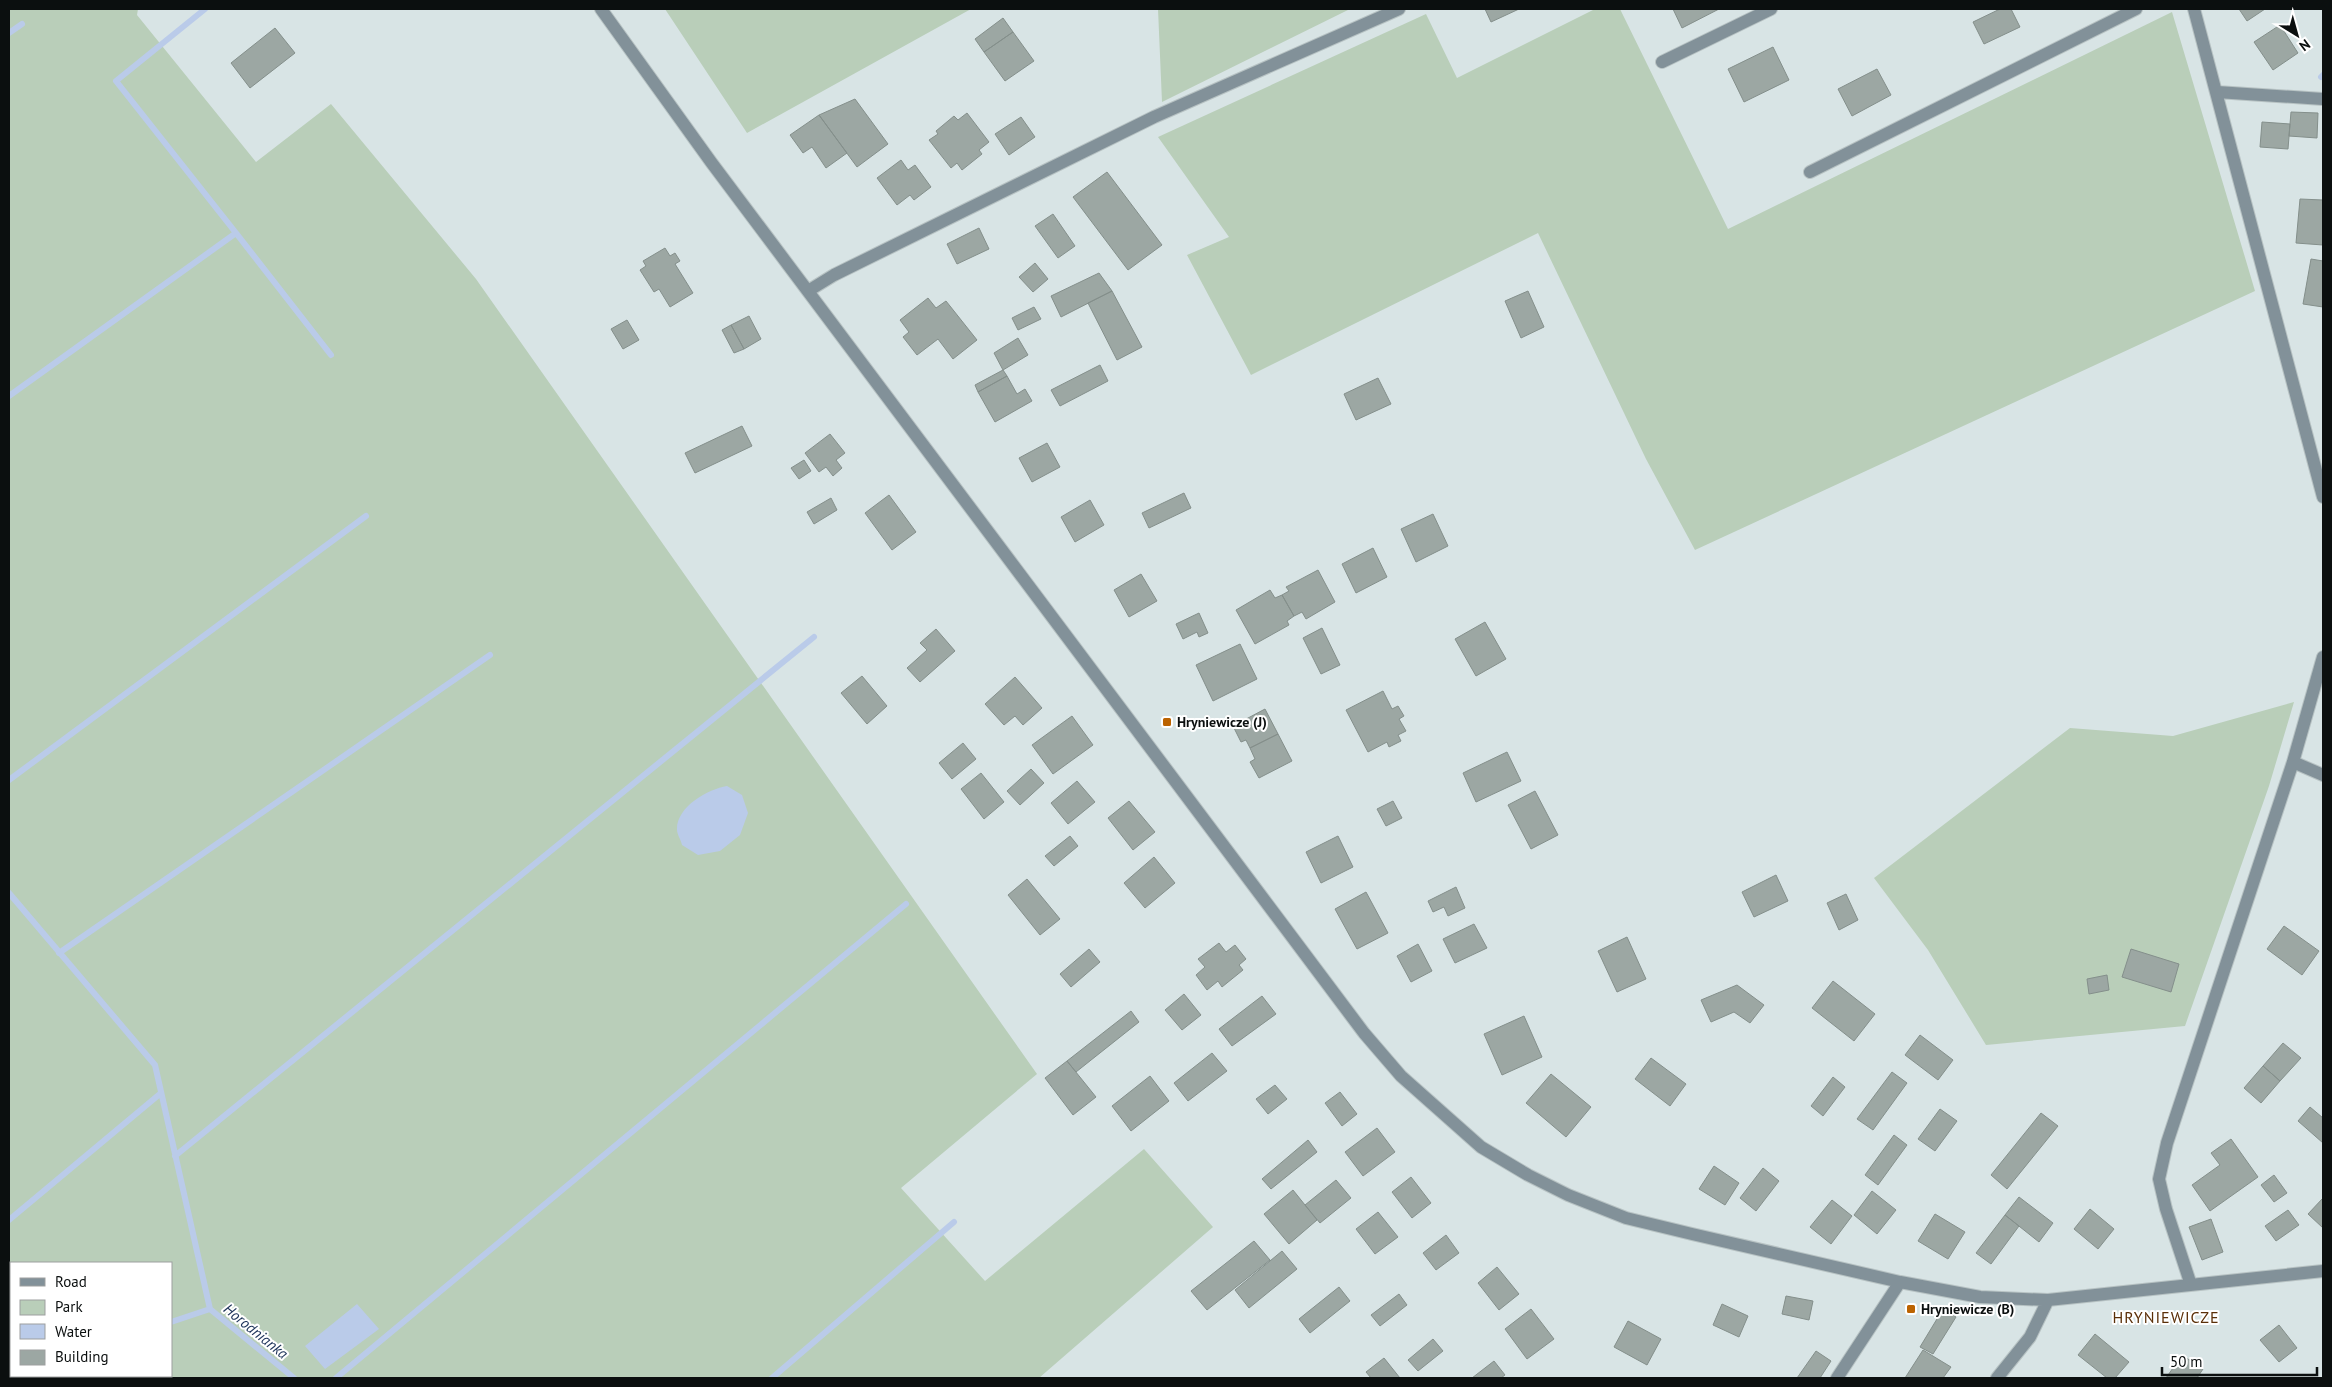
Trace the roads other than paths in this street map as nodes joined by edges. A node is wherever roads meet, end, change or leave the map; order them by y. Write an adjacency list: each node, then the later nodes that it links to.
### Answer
1 (601, 9): 10 (street)
2 (1399, 9): 10 (street)
3 (1771, 9): 6 (street)
4 (2136, 9): 9 (street)
5 (2194, 9): 7 (street)
6 (1662, 62)
7 (2217, 92): 8 (street); 11 (street)
8 (2323, 99)
9 (1810, 172)
10 (808, 291): 16 (street)
11 (2323, 498)
12 (2323, 657): 13 (street)
13 (2292, 762): 14 (street); 17 (street)
14 (2323, 776)
15 (2323, 1271): 17 (street)
16 (1900, 1282): 18 (street); 19 (street)
17 (2191, 1285): 18 (street)
18 (2048, 1300): 20 (street)
19 (1837, 1378)
20 (1997, 1378)

